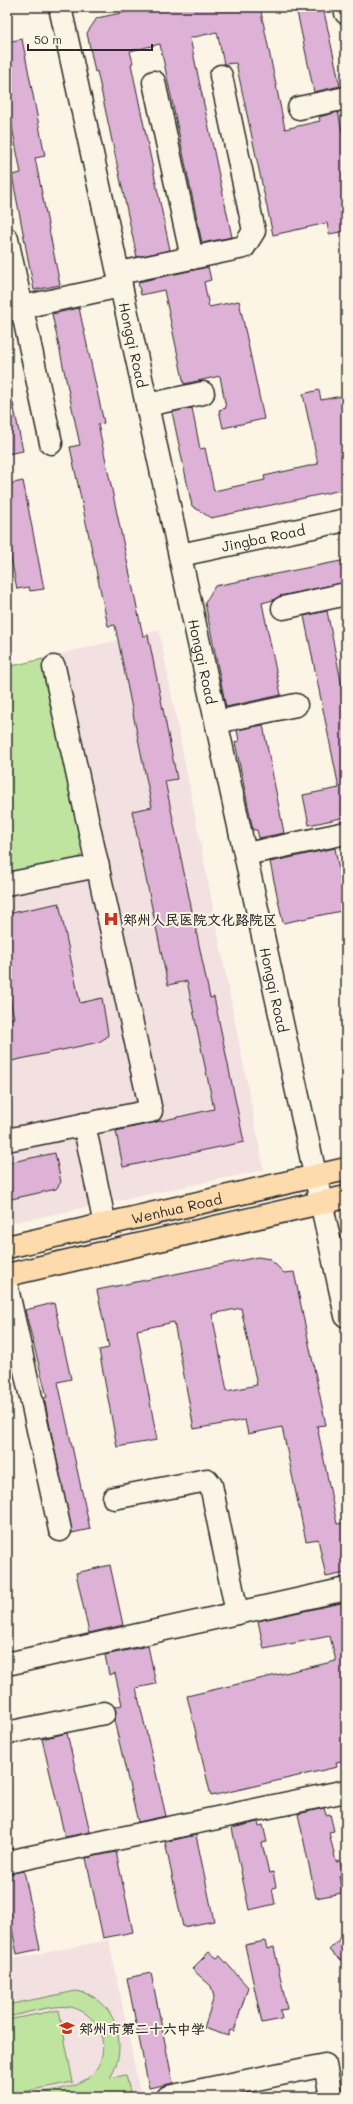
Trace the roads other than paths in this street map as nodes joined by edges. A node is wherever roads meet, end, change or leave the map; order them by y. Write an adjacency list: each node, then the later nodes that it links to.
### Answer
1 (60, 7): 10 (street, Hongqi Road)
2 (345, 7): 3 (street)
3 (346, 13)
4 (222, 76): 9 (street)
5 (154, 82): 9 (street)
6 (346, 98): 7 (street)
7 (298, 108)
8 (7, 239): 11 (street)
9 (192, 258): 10 (street)
10 (120, 280): 11 (street); 13 (street, Hongqi Road)
11 (14, 309): 14 (street)
12 (203, 393): 13 (street)
13 (147, 405): 16 (street, Hongqi Road)
14 (51, 443)
15 (346, 520): 16 (street, Jingba Road)
16 (180, 555): 21 (street, Hongqi Road)
17 (346, 594): 18 (street)
18 (283, 608)
19 (54, 667): 24 (street)
20 (296, 705): 21 (street)
21 (217, 722): 23 (street, Hongqi Road)
22 (346, 833): 23 (street)
23 (246, 854): 29 (street, Hongqi Road)
24 (98, 866): 25 (street); 26 (street)
25 (7, 884)
26 (84, 1124): 27 (street); 32 (street)
27 (7, 1140)
28 (346, 1169): 29 (main road, Wenhua Road)
29 (316, 1176): 31 (street, Hongqi Road); 32 (main road, Wenhua Road)
30 (346, 1196): 31 (main road, Wenhua Road)
31 (322, 1202): 34 (main road, Wenhua Road); 36 (street, Hongqi Road)
32 (104, 1225): 33 (main road, Wenhua Road)
33 (7, 1247)
34 (7, 1274)
35 (7, 1288): 37 (street)
36 (346, 1316)
37 (15, 1363): 39 (street)
38 (114, 1498): 41 (street)
39 (60, 1530)
40 (346, 1589): 41 (street)
41 (237, 1613): 42 (street)
42 (7, 1664)
43 (104, 1713): 44 (street)
44 (7, 1733)
45 (346, 1791): 46 (street)
46 (7, 1862)
47 (168, 2097): 48 (street)
48 (331, 2097)

